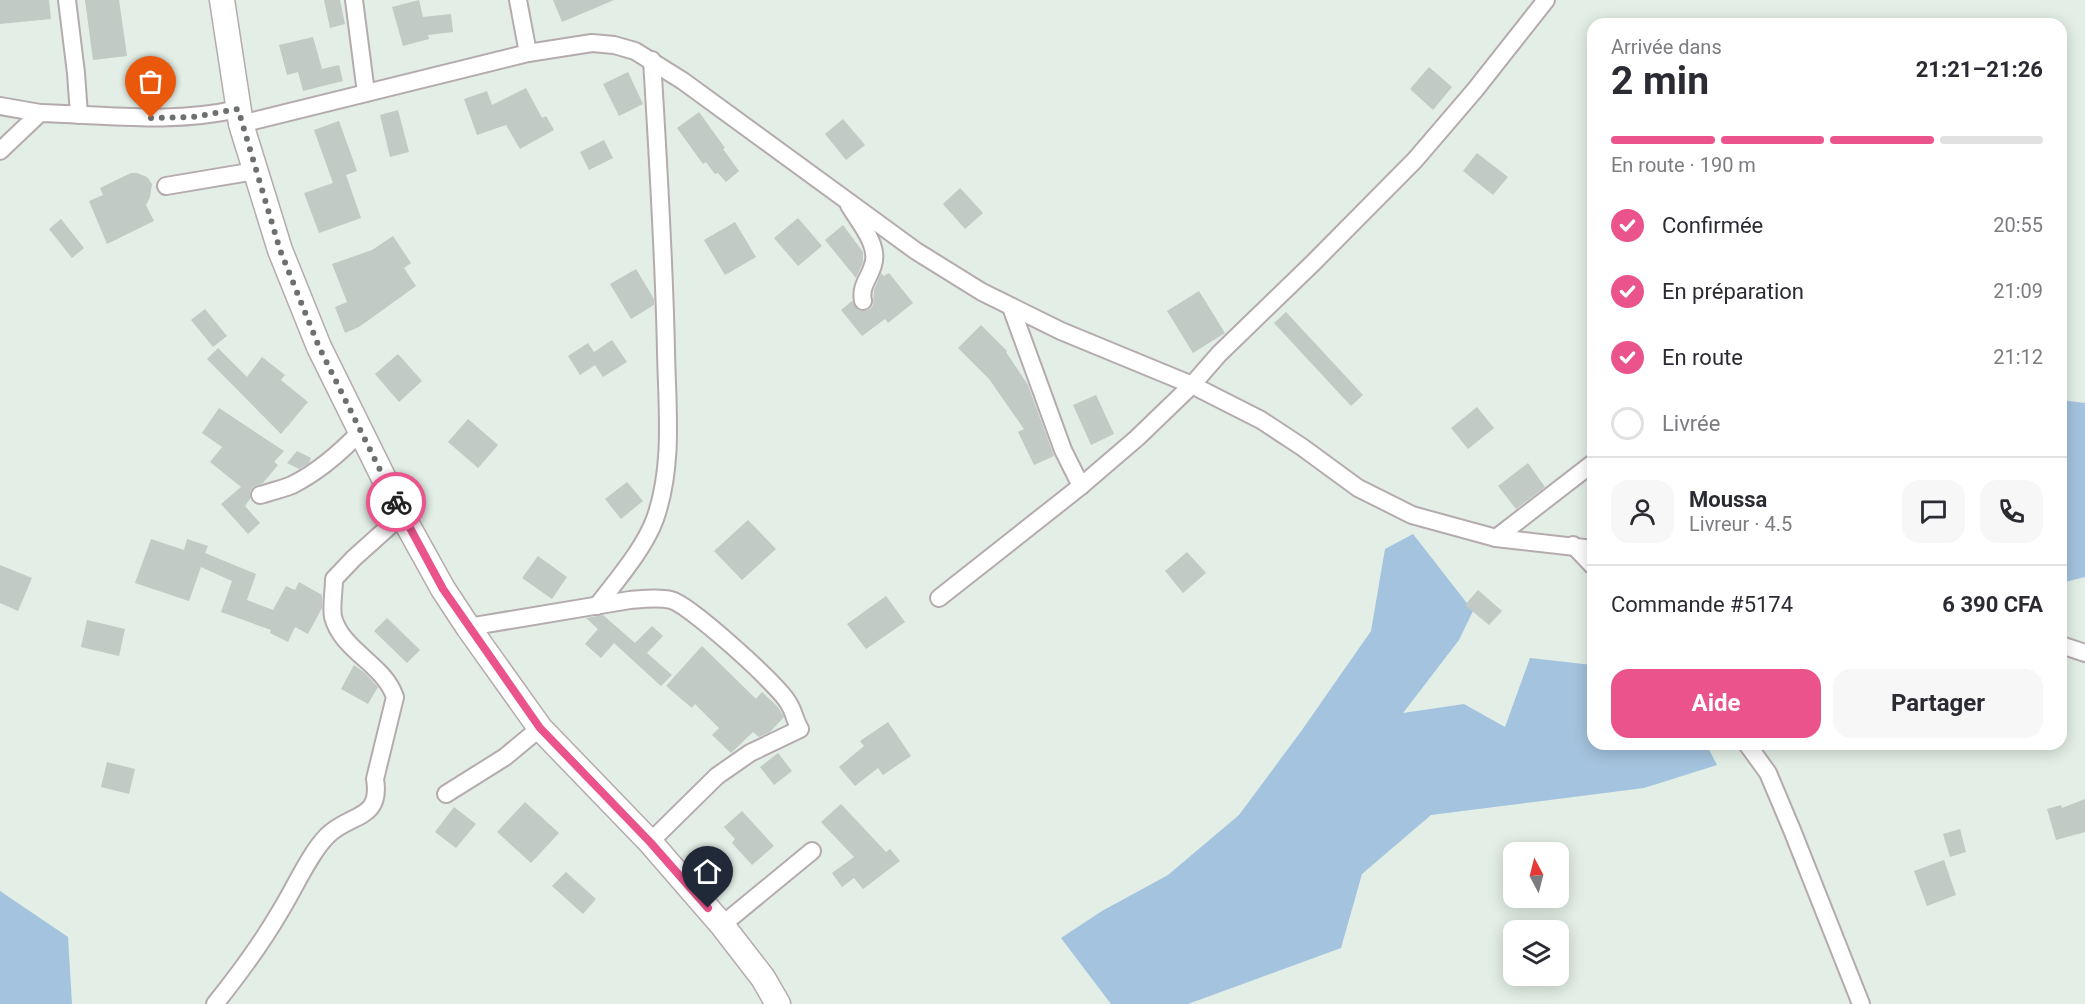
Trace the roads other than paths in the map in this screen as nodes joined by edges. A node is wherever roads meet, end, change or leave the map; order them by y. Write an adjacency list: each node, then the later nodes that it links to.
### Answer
1 (67, 0): 11 (street)
2 (222, 0): 12 (main road)
3 (354, 0): 8 (street)
4 (518, 0): 6 (street)
5 (1546, 0): 19 (street)
6 (528, 53): 7 (street); 8 (street)
7 (652, 60): 16 (street); 30 (street)
8 (366, 93): 12 (street)
9 (0, 106): 10 (street)
10 (40, 113): 11 (street); 13 (street)
11 (79, 115): 12 (street)
12 (240, 116): 14 (main road)
13 (0, 151)
14 (255, 171): 15 (street); 20 (main road)
15 (166, 186)
16 (845, 199): 17 (street); 18 (street)
17 (863, 301)
18 (1011, 307): 19 (street); 22 (street)
19 (1192, 384): 22 (street); 25 (street)
20 (360, 432): 23 (street); 24 (main road)
21 (1587, 468): 25 (street)
22 (1082, 486): 29 (street)
23 (260, 495)
24 (402, 515): 31 (main road); 40 (street)
25 (1496, 537): 26 (street)
26 (1573, 546): 27 (street); 28 (street)
27 (1587, 548)
28 (1587, 560)
29 (939, 598)
30 (597, 606): 31 (street); 37 (street)
31 (468, 627): 34 (main road)
32 (2067, 647): 33 (street)
33 (2085, 653)
34 (540, 728): 36 (street); 37 (main road)
35 (1752, 750): 42 (street)
36 (446, 794)
37 (650, 842): 39 (main road)
38 (812, 851): 39 (street)
39 (722, 925): 41 (main road)
40 (215, 1004)
41 (778, 1004)
42 (1861, 1004)

